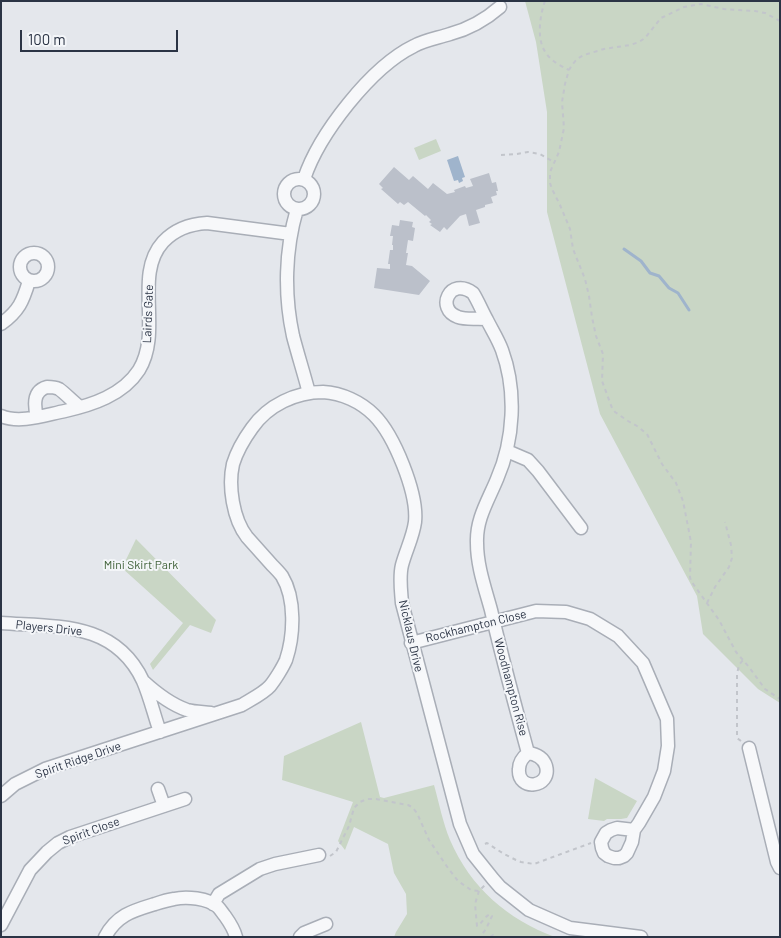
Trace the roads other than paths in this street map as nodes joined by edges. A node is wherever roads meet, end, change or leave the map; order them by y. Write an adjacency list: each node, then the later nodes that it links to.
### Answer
1 (500, 7): 2 (street)
2 (304, 179): 3 (street); 3 (street)
3 (296, 209): 4 (street)
4 (291, 234): 8 (street); 9 (street, Lairds Gate)
5 (29, 281): 7 (street)
6 (486, 319): 12 (street, Woodhampton Rise)
7 (1, 324)
8 (309, 393): 16 (street, Nicklaus Drive); 18 (street, Nicklaus Drive)
9 (80, 407): 11 (street, Lairds Gate); 11 (street)
10 (1, 416): 11 (street, Lairds Gate)
11 (37, 417)
12 (507, 451): 13 (street); 14 (street, Woodhampton Rise)
13 (581, 528)
14 (493, 621): 16 (street, Rockhampton Close); 21 (street, Woodhampton Rise); 26 (street, Rockhampton Close)
15 (1, 623): 17 (street, Players Drive)
16 (412, 643): 35 (street, Nicklaus Drive)
17 (143, 681): 18 (street, Nicklaus Drive); 19 (street, Players Drive)
18 (216, 714): 19 (street, Nicklaus Drive)
19 (160, 732): 23 (street, Spirit Ridge Drive)
20 (749, 748): 28 (street)
21 (528, 752)
22 (158, 790): 25 (street)
23 (1, 796)
24 (185, 799): 25 (street, Spirit Close)
25 (164, 806): 31 (street, Spirit Close)
26 (634, 830)
27 (323, 856): 29 (street)
28 (780, 868)
29 (212, 904): 32 (street); 33 (street)
30 (326, 924): 34 (street)
31 (1, 925)
32 (105, 937)
33 (236, 937)
34 (300, 937)
35 (641, 937)

